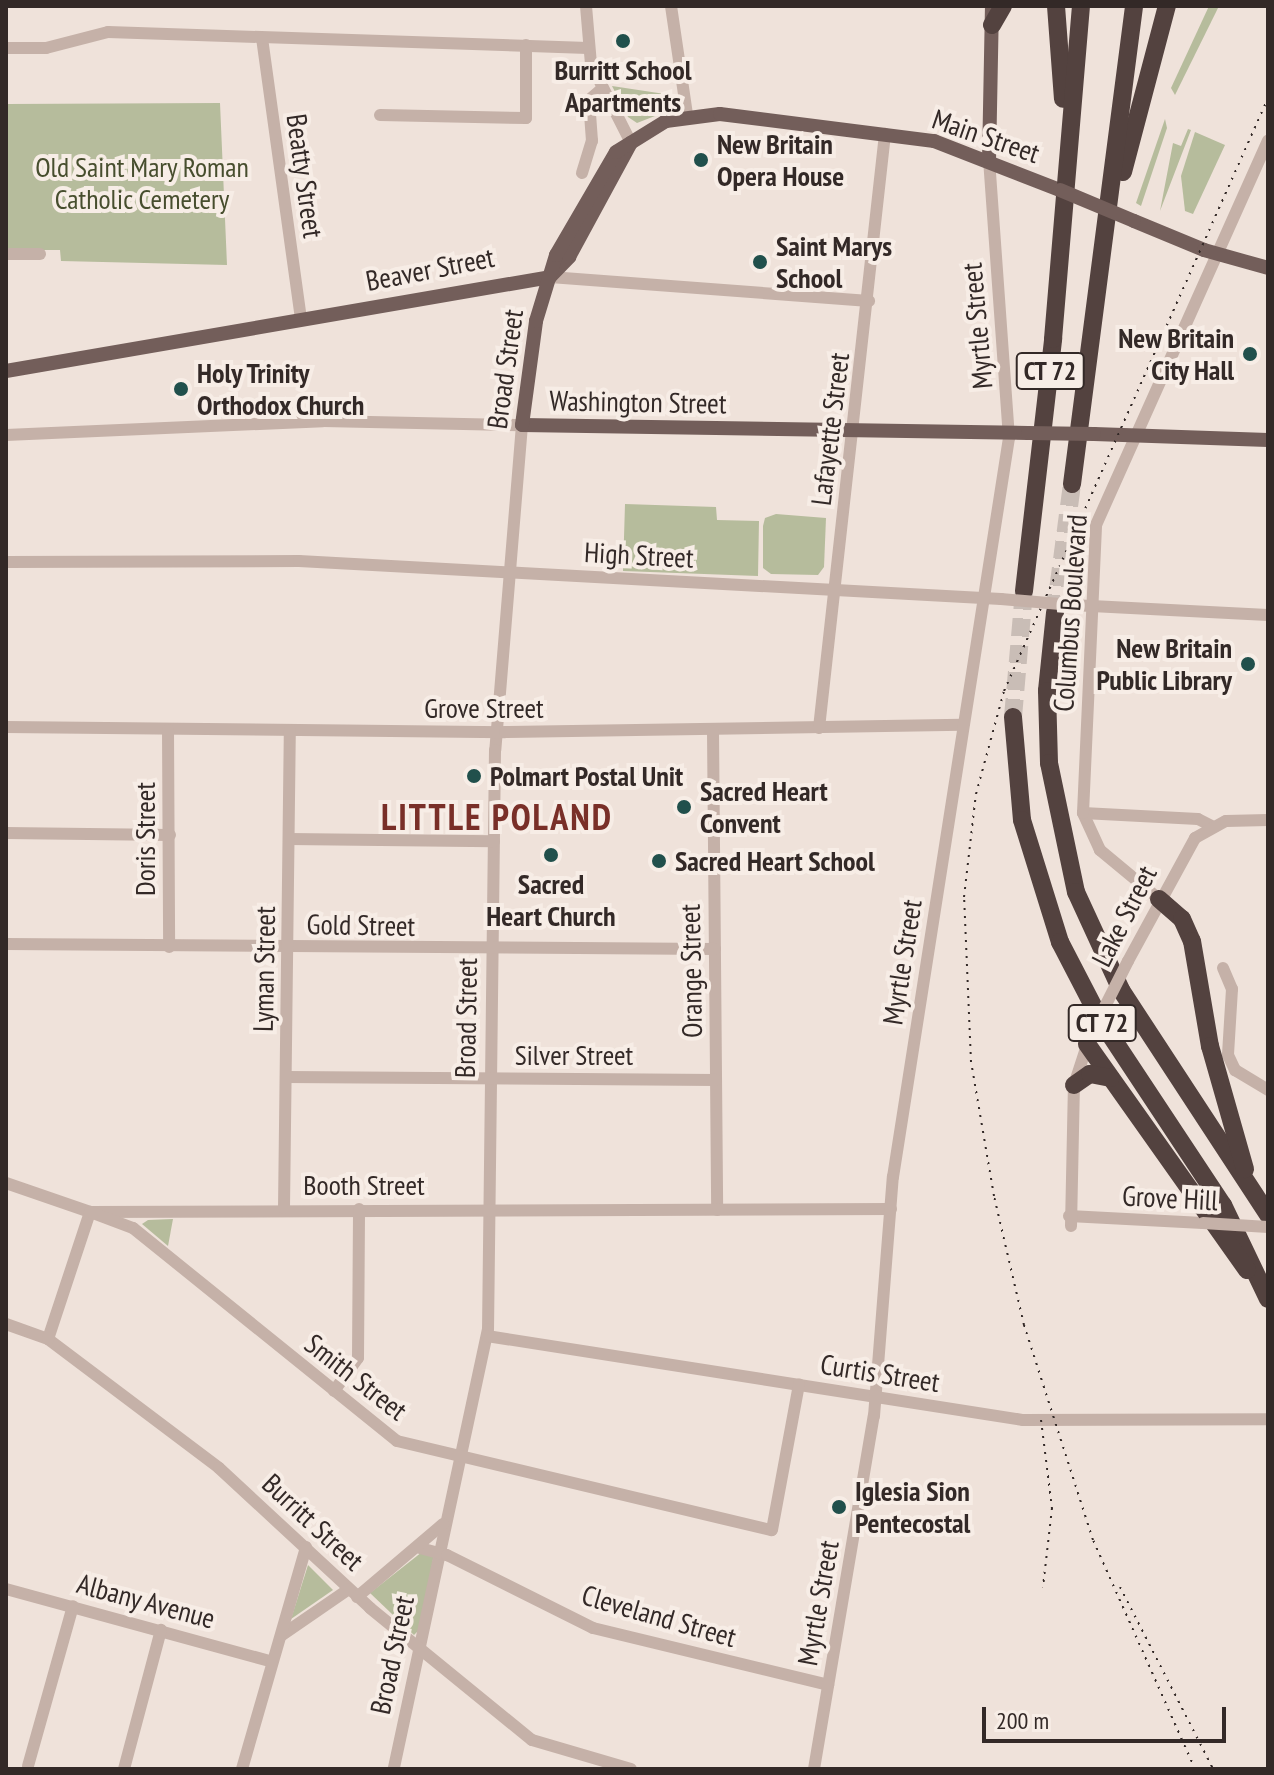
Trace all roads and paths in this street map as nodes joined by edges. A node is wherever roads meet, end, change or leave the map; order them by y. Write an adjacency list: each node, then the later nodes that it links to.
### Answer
1 (586, 6): 13 (street)
2 (671, 6): 16 (street)
3 (992, 6): 9 (main road)
4 (1003, 6): 9 (highway)
5 (1056, 6): 20 (highway)
6 (1081, 6): 20 (highway, CT 72)
7 (1134, 6): 28 (highway, CT 72)
8 (1167, 6): 28 (highway)
9 (992, 25): 21 (main road)
10 (262, 38): 11 (street); 12 (street); 30 (street, Beatty Street)
11 (526, 45): 13 (street); 15 (street)
12 (6, 48)
13 (588, 48): 14 (street)
14 (603, 88): 19 (street); 22 (street)
15 (380, 115)
16 (687, 115): 17 (main road, Main Street); 19 (main road, Main Street)
17 (885, 134): 21 (main road, Main Street); 29 (street, Lafayette Street)
18 (1268, 141): 25 (street, Columbus Boulevard)
19 (631, 143): 27 (main road, Main Street)
20 (1069, 149): 42 (highway, CT 72)
21 (989, 161): 25 (main road, Main Street, bridge); 34 (street, Myrtle Street)
22 (582, 173)
23 (6, 254): 24 (street)
24 (40, 254)
25 (1217, 254): 26 (main road, Main Street); 36 (street, Columbus Boulevard)
26 (1268, 268)
27 (550, 277): 29 (street, Beaver Street); 30 (main road, Beaver Street); 32 (main road, Broad Street)
28 (1096, 295): 38 (highway, CT 72)
29 (869, 301): 33 (street, Lafayette Street)
30 (301, 320): 31 (main road, Beaver Street)
31 (6, 371)
32 (522, 425): 33 (main road, Washington Street); 35 (street, Washington Street); 40 (street, Broad Street)
33 (854, 433): 34 (main road, Washington Street); 41 (street, Lafayette Street)
34 (1009, 434): 36 (main road, Washington Street, bridge); 43 (street, Myrtle Street)
35 (6, 435)
36 (1133, 436): 37 (main road, Washington Street); 44 (street, Columbus Boulevard)
37 (1268, 440)
38 (1072, 484)
39 (6, 562): 40 (street, High Street)
40 (509, 573): 41 (street, High Street); 54 (street, Broad Street)
41 (835, 590): 43 (street, High Street); 50 (street, Lafayette Street)
42 (1024, 591)
43 (982, 598): 45 (street, High Street, bridge); 48 (street, Myrtle Street)
44 (1091, 605): 45 (street, High Street); 46 (street, High Street); 55 (street, Columbus Boulevard)
45 (1064, 609): 76 (highway, CT 72)
46 (1268, 615)
47 (1013, 717): 87 (highway, CT 72)
48 (962, 725): 50 (street, Grove Street); 81 (street, Myrtle Street)
49 (6, 727): 51 (street, Grove Street)
50 (819, 728): 53 (street, Grove Street)
51 (168, 730): 52 (street, Grove Street); 59 (street, Doris Street)
52 (290, 730): 54 (street, Grove Street); 60 (street, Lyman Street)
53 (713, 731): 54 (street, Grove Street); 66 (street, Orange Street)
54 (496, 732): 61 (street, Broad Street)
55 (1083, 813): 57 (street); 62 (street, Columbus Boulevard)
56 (1268, 820): 57 (street)
57 (1212, 826): 62 (street, Lake Street)
58 (6, 833): 59 (street)
59 (170, 835): 64 (street, Doris Street)
60 (289, 839): 61 (street); 65 (street, Lyman Street)
61 (494, 841): 67 (street, Broad Street)
62 (1159, 899): 69 (street, Lake Street, bridge); 76 (highway)
63 (6, 944): 64 (street, Gold Street)
64 (169, 947): 65 (street, Gold Street)
65 (289, 948): 67 (street, Gold Street); 70 (street, Lyman Street)
66 (715, 949): 67 (street, Gold Street); 73 (street, Orange Street)
67 (493, 950): 72 (street, Broad Street)
68 (1223, 968): 75 (street)
69 (1088, 1040): 71 (highway); 74 (street, Lake Street)
70 (287, 1077): 72 (street, Silver Street); 78 (street, Lyman Street)
71 (1111, 1078): 74 (highway); 87 (highway)
72 (491, 1079): 73 (street, Silver Street); 80 (street, Broad Street)
73 (716, 1080): 82 (street, Orange Street)
74 (1074, 1085): 85 (street, Lake Street)
75 (1268, 1090)
76 (1247, 1179): 84 (highway, CT 72)
77 (6, 1183): 83 (street, Booth Street)
78 (284, 1208): 79 (street, Booth Street); 83 (street, Booth Street)
79 (359, 1209): 80 (street, Booth Street); 92 (street)
80 (490, 1209): 82 (street, Booth Street); 89 (street, Broad Street)
81 (891, 1209): 82 (street, Booth Street); 93 (street, Myrtle Street)
82 (722, 1210)
83 (90, 1212): 90 (street); 92 (street, Smith Street)
84 (1268, 1215)
85 (1070, 1221): 86 (street, Grove Hill, bridge)
86 (1268, 1227)
87 (1268, 1301)
88 (6, 1324): 90 (street, Burritt Street)
89 (487, 1336): 91 (street, Curtis Street); 95 (street, Broad Street)
90 (48, 1339): 97 (street, Burritt Street)
91 (799, 1384): 93 (street, Curtis Street); 95 (street, Smith Street)
92 (334, 1391): 95 (street, Smith Street)
93 (877, 1397): 94 (street, Curtis Street); 107 (street, Myrtle Street)
94 (1268, 1419)
95 (460, 1456): 96 (street, Broad Street)
96 (446, 1520): 98 (street, Broad Street); 99 (street, Broad Street)
97 (306, 1547): 101 (street, Burritt Street); 104 (street)
98 (420, 1548): 99 (street); 101 (street, Broad Street)
99 (441, 1552): 105 (street, Broad Street); 107 (street, Cleveland Street)
100 (6, 1589): 102 (street, Albany Avenue)
101 (353, 1593): 104 (street, Broad Street); 105 (street, Burritt Street)
102 (73, 1606): 103 (street, Albany Avenue); 108 (street)
103 (161, 1630): 106 (street, Albany Avenue); 109 (street)
104 (277, 1645): 106 (street)
105 (420, 1650): 111 (street, Broad Street); 112 (street, Burritt Street)
106 (272, 1662): 110 (street)
107 (828, 1685): 113 (street, Myrtle Street)
108 (28, 1766)
109 (124, 1769)
110 (242, 1769)
111 (394, 1769)
112 (631, 1769)
113 (814, 1769)

